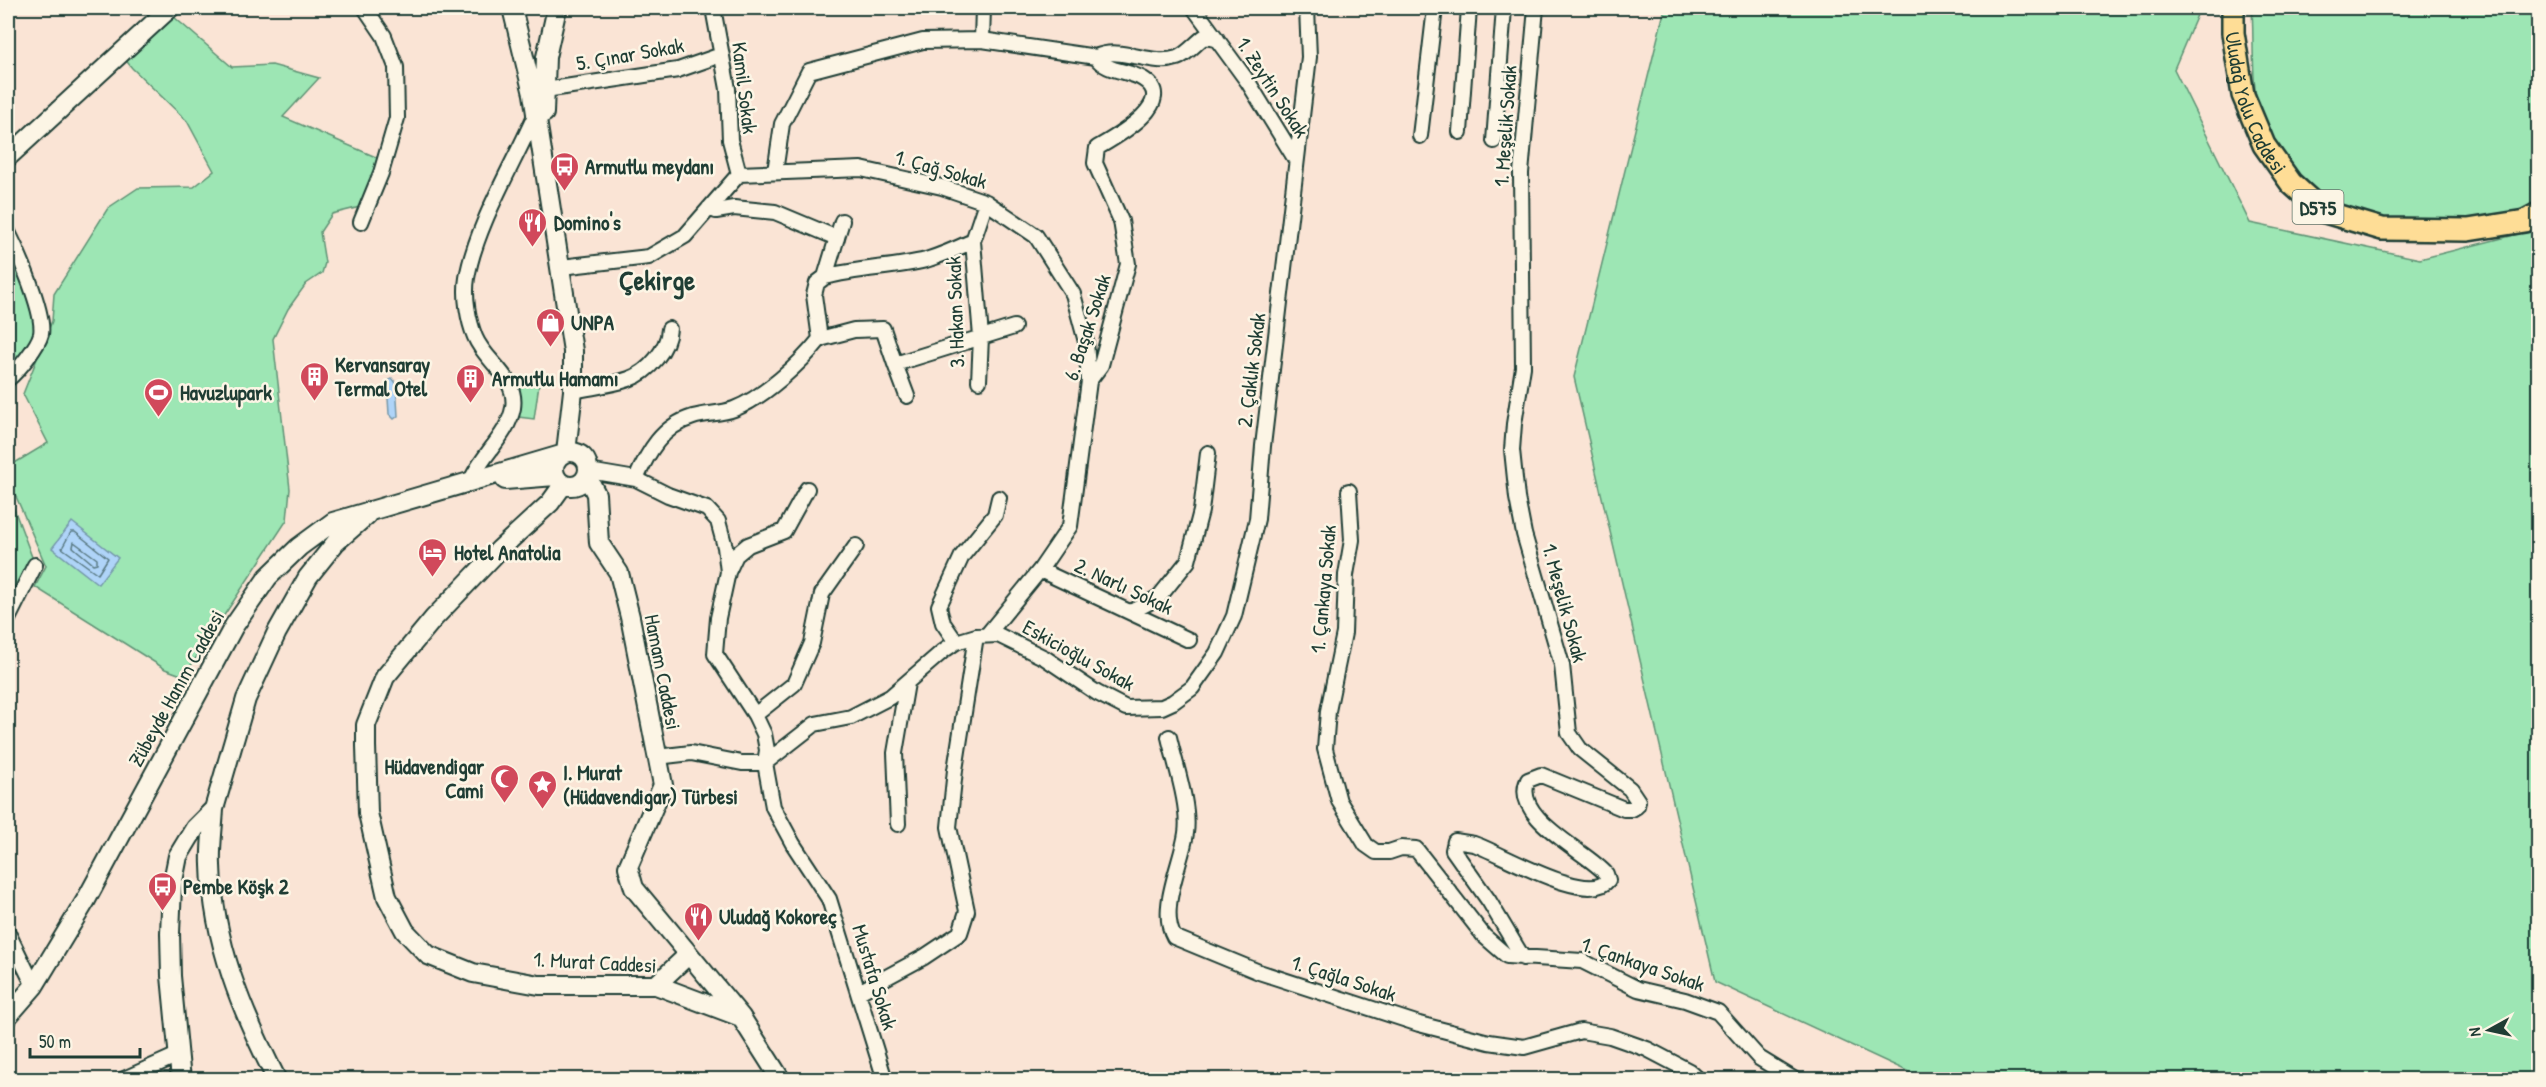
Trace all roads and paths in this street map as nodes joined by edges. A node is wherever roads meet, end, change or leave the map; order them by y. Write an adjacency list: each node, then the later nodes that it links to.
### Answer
1 (365, 8): 32 (street)
2 (512, 8): 19 (main road)
3 (557, 8): 18 (main road)
4 (713, 8): 16 (street, Kamil Sokak)
5 (983, 8): 15 (street)
6 (1194, 8): 14 (street, 1. Zeytin Sokak)
7 (1307, 8): 25 (street, 2. Çaklık Sokak)
8 (1435, 8): 21 (street)
9 (1469, 8): 20 (street)
10 (1504, 8): 22 (street)
11 (1536, 8): 78 (street, 1. Meşelik Sokak)
12 (2233, 8): 30 (main road, Uludağ Yolu Caddesi / D575)
13 (165, 9): 24 (main road)
14 (1217, 39): 17 (street); 25 (street, 1. Zeytin Sokak)
15 (982, 40): 17 (street); 26 (street)
16 (721, 55): 18 (street, 5. Çınar Sokak); 27 (street, Kamil Sokak)
17 (1096, 57): 45 (street, 6. Başak Sokak)
18 (545, 90): 23 (main road)
19 (536, 113): 23 (main road); 54 (street)
20 (1460, 132)
21 (1420, 136)
22 (1494, 141)
23 (543, 150): 36 (main road)
24 (8, 157)
25 (1296, 160): 69 (street, 2. Çaklık Sokak)
26 (775, 172): 27 (street, 1. Çağ Sokak); 28 (street, 1. Çağ Sokak)
27 (739, 174): 29 (street)
28 (986, 202): 35 (street, 3. Hakan Sokak); 45 (street, 1. Çağ Sokak)
29 (709, 208): 34 (street); 36 (street)
30 (2538, 214)
31 (842, 221): 34 (street)
32 (361, 222)
33 (8, 232): 43 (street)
34 (837, 238): 37 (street)
35 (973, 241): 37 (street, 3. Hakan Sokak); 40 (street, 3. Hakan Sokak)
36 (561, 267): 46 (main road)
37 (825, 277): 41 (street)
38 (1014, 327): 40 (street)
39 (669, 329): 46 (street)
40 (981, 337): 42 (street); 44 (street, 3. Hakan Sokak)
41 (820, 339): 42 (street); 52 (street)
42 (895, 364): 47 (street)
43 (8, 379)
44 (979, 381)
45 (1089, 381): 61 (street, 6. Başak Sokak)
46 (573, 391): 48 (main road)
47 (907, 396)
48 (570, 414): 50 (main road); 51 (main road, Hamam Caddesi)
49 (1208, 453): 63 (street)
50 (564, 454): 51 (main road); 53 (main road); 54 (main road)
51 (587, 468): 52 (street, Mustafa Sokak); 53 (main road); 72 (main road, Hamam Caddesi)
52 (636, 479): 62 (street, Mustafa Sokak)
53 (559, 480): 54 (main road); 79 (main road, 1. Murat Caddesi)
54 (470, 483): 58 (main road, Zübeyde Hanım Caddesi)
55 (807, 489): 62 (street)
56 (1349, 491): 78 (street, 1. Çankaya Sokak)
57 (999, 498): 67 (street)
58 (373, 509): 74 (main road); 80 (main road, Zübeyde Hanım Caddesi)
59 (856, 546): 70 (street)
60 (35, 565): 64 (street)
61 (1040, 570): 63 (street, 2. Narlı Sokak); 65 (street, 6. Başak Sokak)
62 (728, 572): 70 (street, Mustafa Sokak)
63 (1131, 612): 66 (street, 2. Narlı Sokak)
64 (8, 619)
65 (981, 636): 67 (street); 69 (street, Eskicioğlu Sokak); 81 (street)
66 (1189, 640)
67 (956, 642): 68 (street)
68 (907, 683): 73 (street); 75 (street)
69 (1162, 707)
70 (755, 715): 73 (street, Mustafa Sokak)
71 (1169, 737): 90 (street, 1. Çağla Sokak)
72 (657, 757): 73 (street); 77 (main road, Hamam Caddesi)
73 (765, 763): 81 (street, Mustafa Sokak)
74 (214, 809): 84 (main road); 87 (main road)
75 (898, 824)
76 (8, 933): 80 (street)
77 (689, 954): 79 (main road); 83 (main road, Hamam Caddesi)
78 (1523, 958): 91 (street, 1. Çankaya Sokak)
79 (657, 985): 83 (main road, 1. Murat Caddesi)
80 (34, 986): 82 (main road, Zübeyde Hanım Caddesi)
81 (859, 992): 89 (street, Mustafa Sokak)
82 (8, 1016)
83 (741, 1017): 88 (main road)
84 (180, 1054): 85 (street); 86 (main road)
85 (122, 1080)
86 (181, 1080)
87 (277, 1080)
88 (781, 1080)
89 (885, 1080)
90 (1699, 1080)
91 (1795, 1080)

